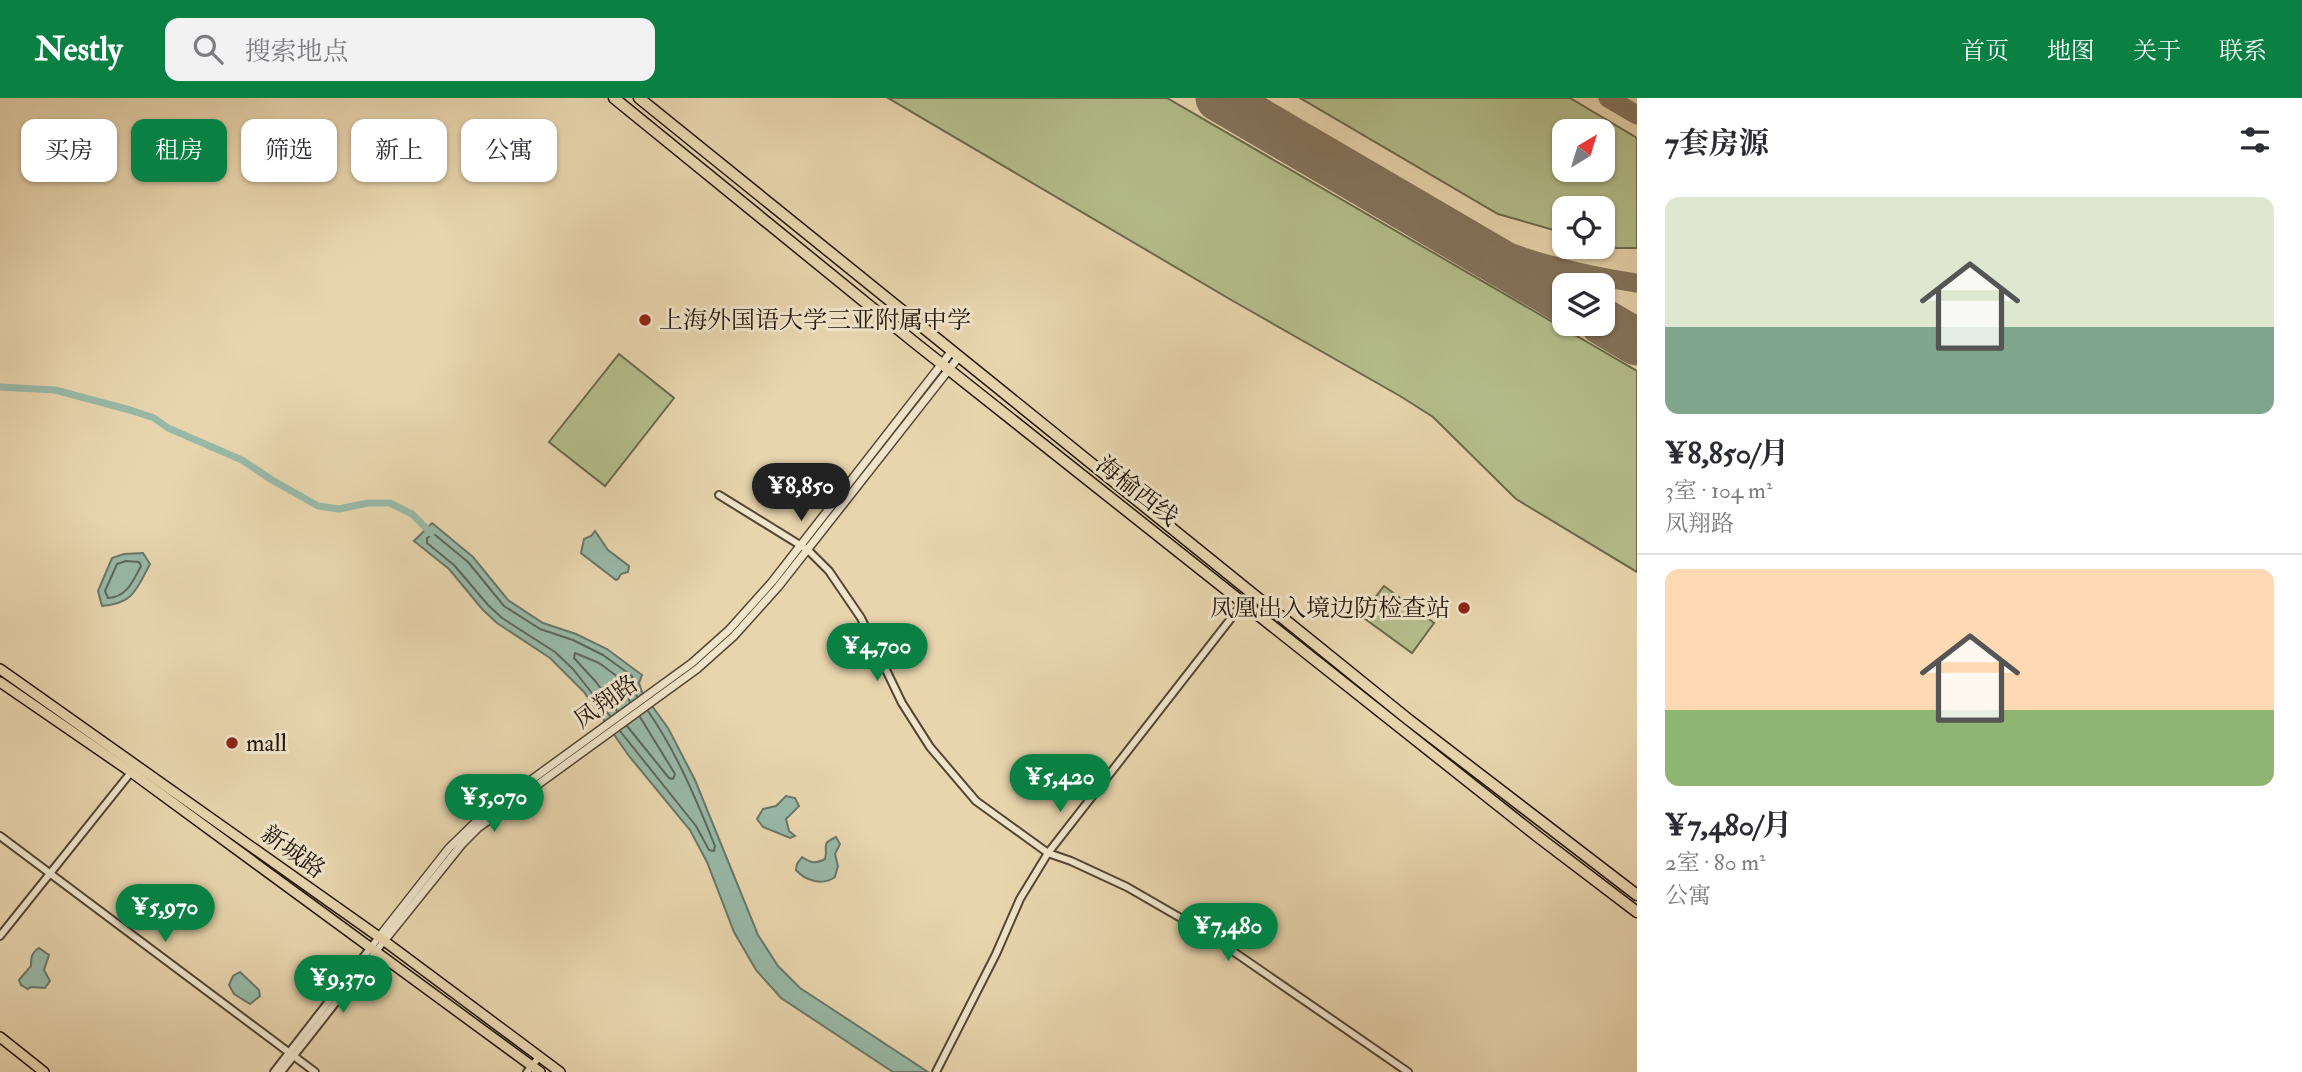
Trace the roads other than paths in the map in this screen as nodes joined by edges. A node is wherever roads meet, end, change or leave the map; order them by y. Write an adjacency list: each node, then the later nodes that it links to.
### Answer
1 (614, 98): 4 (highway, 海榆西线)
2 (639, 98): 3 (highway, 海榆西线)
3 (955, 355): 4 (street, 凤翔路); 10 (highway, 海榆西线)
4 (945, 366): 6 (street, 凤翔路); 7 (highway, 海榆西线)
5 (719, 495): 6 (street)
6 (804, 548): 14 (street); 19 (street, 凤翔路)
7 (1243, 603): 11 (highway, 海榆西线); 14 (street)
8 (0, 669): 12 (main road, 新城路)
9 (0, 682): 12 (main road, 新城路)
10 (1409, 720): 11 (main road); 16 (highway, 海榆西线)
11 (1402, 729): 17 (highway, 海榆西线)
12 (134, 768): 15 (street); 19 (main road, 新城路); 20 (main road, 新城路)
13 (0, 836): 15 (street)
14 (1048, 853): 30 (street); 31 (street)
15 (49, 875): 18 (street); 22 (street)
16 (1637, 895)
17 (1637, 912)
18 (0, 936)
19 (382, 939): 20 (street, 凤翔路); 23 (main road, 新城路)
20 (374, 949): 22 (street, 凤翔路); 24 (main road, 新城路)
21 (0, 1037): 25 (main road)
22 (291, 1055): 26 (street, 凤翔路); 27 (street, 凤翔路); 28 (street)
23 (539, 1057): 24 (street); 29 (main road, 新城路)
24 (533, 1070)
25 (44, 1072)
26 (274, 1072)
27 (281, 1072)
28 (315, 1072)
29 (560, 1072)
30 (936, 1072)
31 (1408, 1072)

